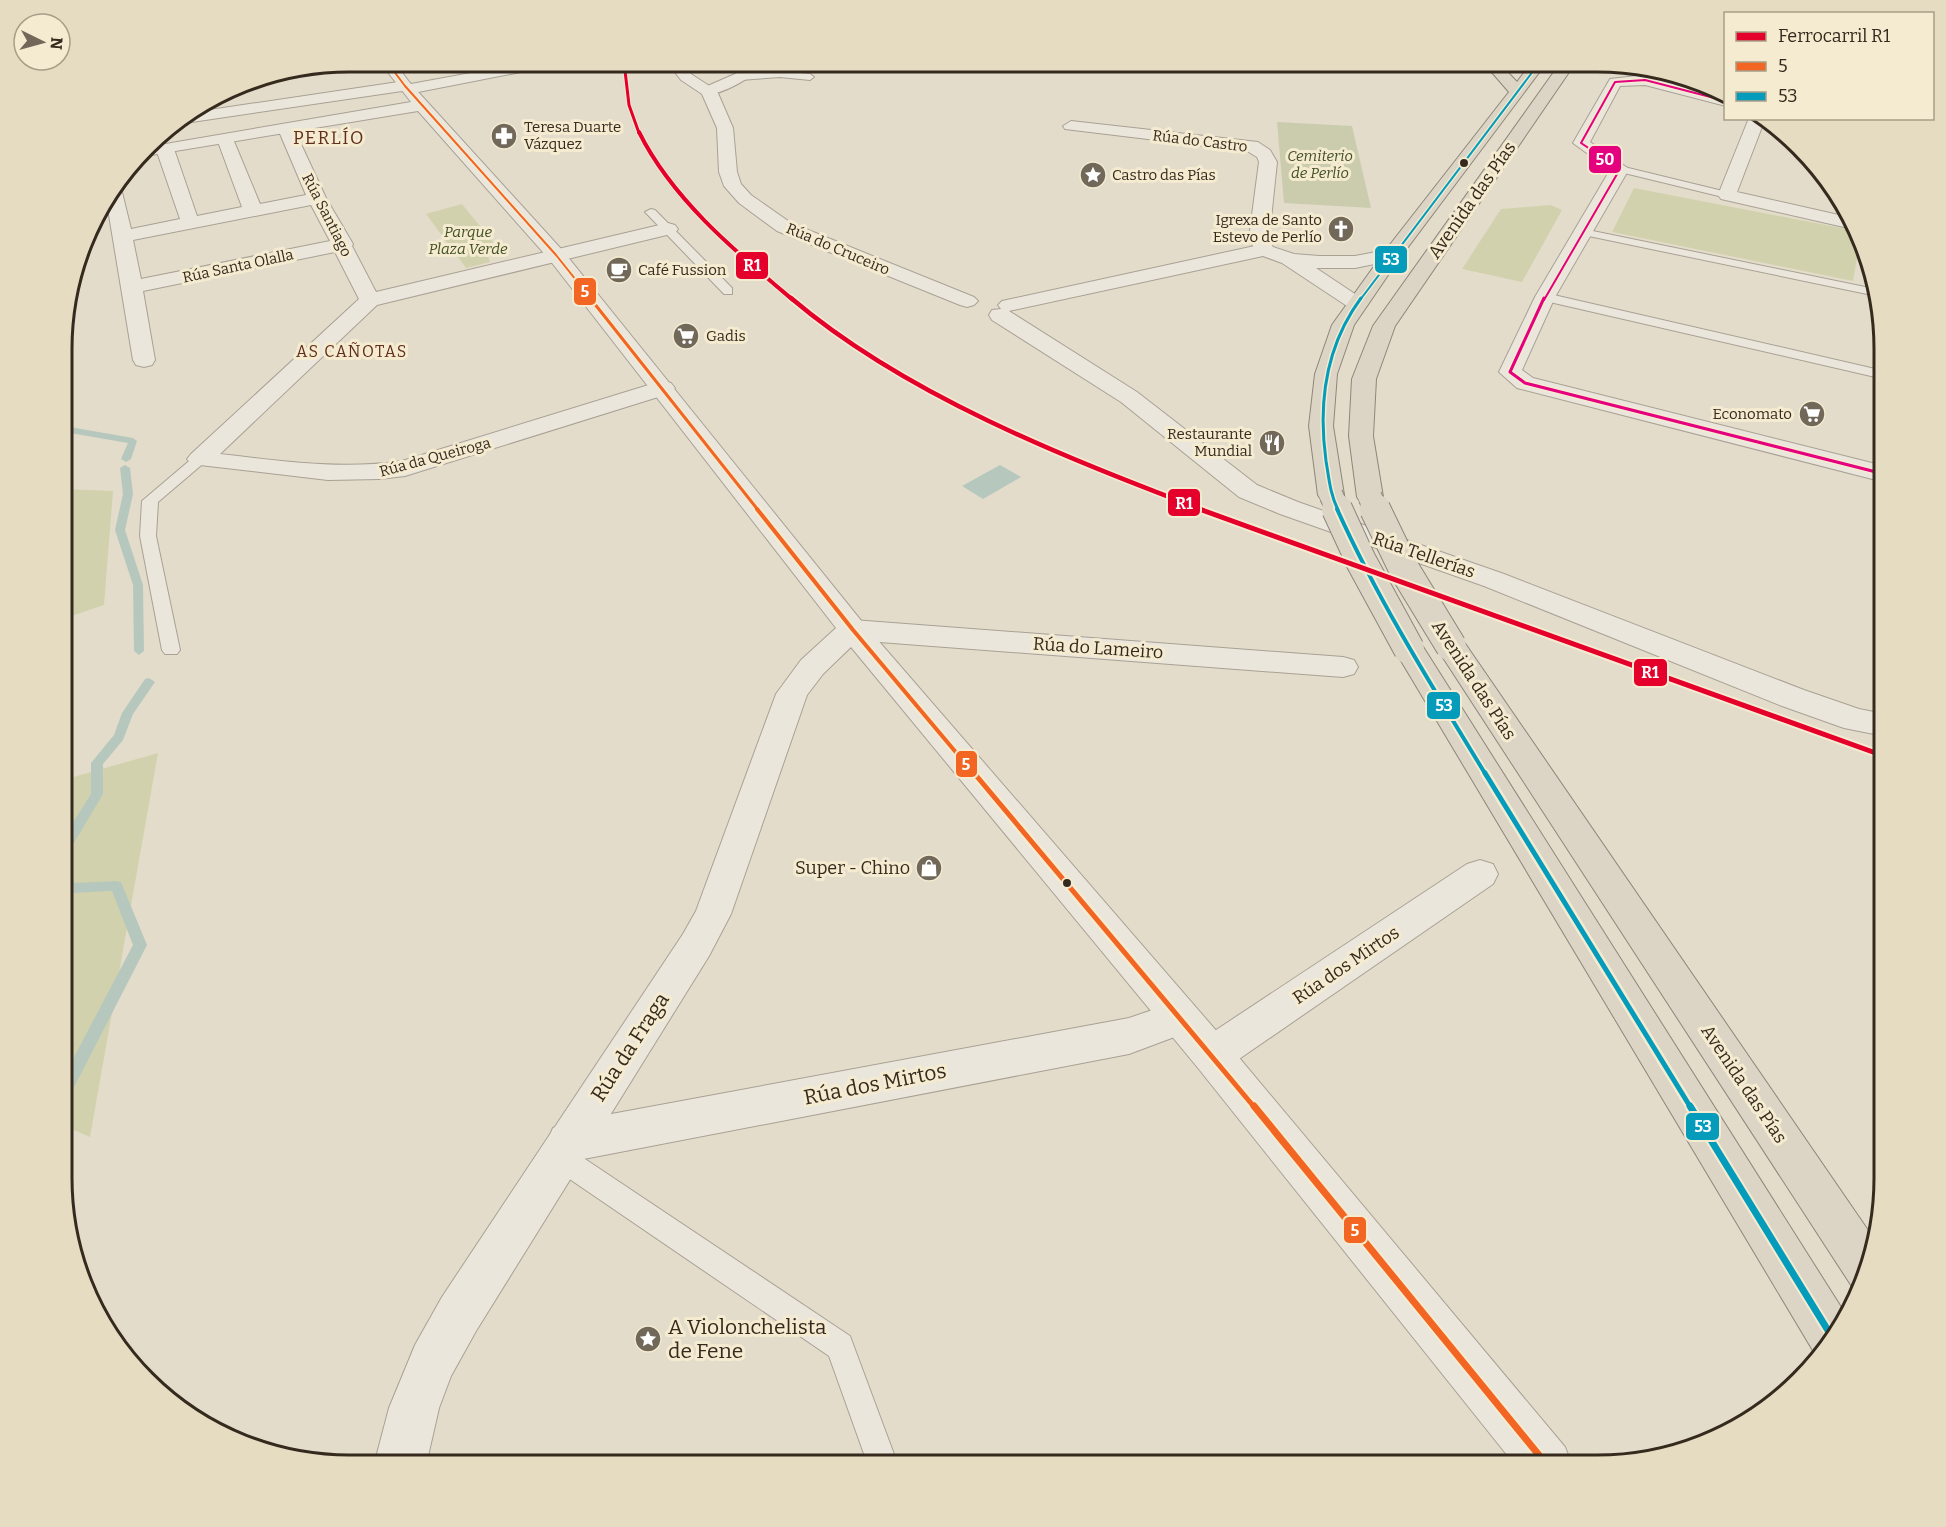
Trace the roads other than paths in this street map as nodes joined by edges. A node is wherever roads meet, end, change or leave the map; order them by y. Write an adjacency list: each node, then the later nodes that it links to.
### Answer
1 (394, 72): 11 (street)
2 (497, 72): 11 (street)
3 (682, 72): 12 (street)
4 (747, 72): 8 (street)
5 (1499, 72): 13 (highway)
6 (1532, 72): 13 (highway, Avenida das Pías)
7 (1562, 72): 60 (highway, Avenida das Pías, bridge)
8 (740, 77): 9 (lane); 12 (street)
9 (810, 77)
10 (266, 85): 15 (street)
11 (406, 88): 15 (street); 16 (street)
12 (709, 90): 46 (street, Rúa do Cruceiro)
13 (1517, 92): 38 (highway, Avenida das Pías)
14 (1715, 99): 24 (street)
15 (271, 105): 17 (street)
16 (423, 105): 20 (street); 37 (street)
17 (200, 116)
18 (1755, 122): 25 (street)
19 (1071, 126): 36 (street, Rúa do Castro)
20 (286, 129): 21 (street); 26 (street, Rúa Santiago)
21 (225, 139): 22 (street); 28 (street)
22 (165, 149): 23 (street); 30 (street)
23 (156, 151)
24 (1620, 169): 25 (lane); 33 (street)
25 (1727, 195): 31 (street)
26 (316, 198): 28 (street); 35 (street, Rúa Santiago)
27 (116, 200): 34 (street)
28 (253, 210): 30 (street)
29 (651, 212): 32 (lane)
30 (190, 222): 34 (street)
31 (1843, 222)
32 (668, 229): 37 (street); 41 (lane)
33 (1583, 232): 42 (lane); 43 (street)
34 (122, 236): 40 (street)
35 (343, 244): 40 (street, Rúa Santa Olalla); 44 (street, Rúa Santiago)
36 (1264, 250): 39 (street); 46 (street)
37 (556, 255): 44 (street); 49 (street)
38 (1392, 255): 39 (street); 45 (highway, Avenida das Pías)
39 (1289, 259): 45 (street)
40 (134, 287): 47 (street)
41 (728, 291)
42 (1868, 291)
43 (1545, 297): 48 (lane); 51 (street)
44 (370, 300): 50 (street)
45 (1357, 304): 61 (highway, Avenida das Pías, bridge)
46 (1005, 310): 55 (street, Rúa Tellerías)
47 (144, 360)
48 (1874, 373)
49 (663, 388): 50 (street, Rúa da Queiroga); 52 (street)
50 (200, 459): 53 (lane)
51 (1874, 471)
52 (853, 630): 54 (street, Rúa do Lameiro); 57 (street); 59 (street, Rúa da Fraga)
53 (171, 650)
54 (1343, 667)
55 (1874, 723)
56 (1480, 874): 58 (street, Rúa dos Mirtos)
57 (1179, 1018): 58 (street); 59 (street, Rúa dos Mirtos)
58 (1212, 1055): 64 (street)
59 (563, 1149): 62 (street, Rúa da Fraga); 63 (lane)
60 (1861, 1260)
61 (1828, 1330)
62 (402, 1455)
63 (879, 1455)
64 (1538, 1455)

